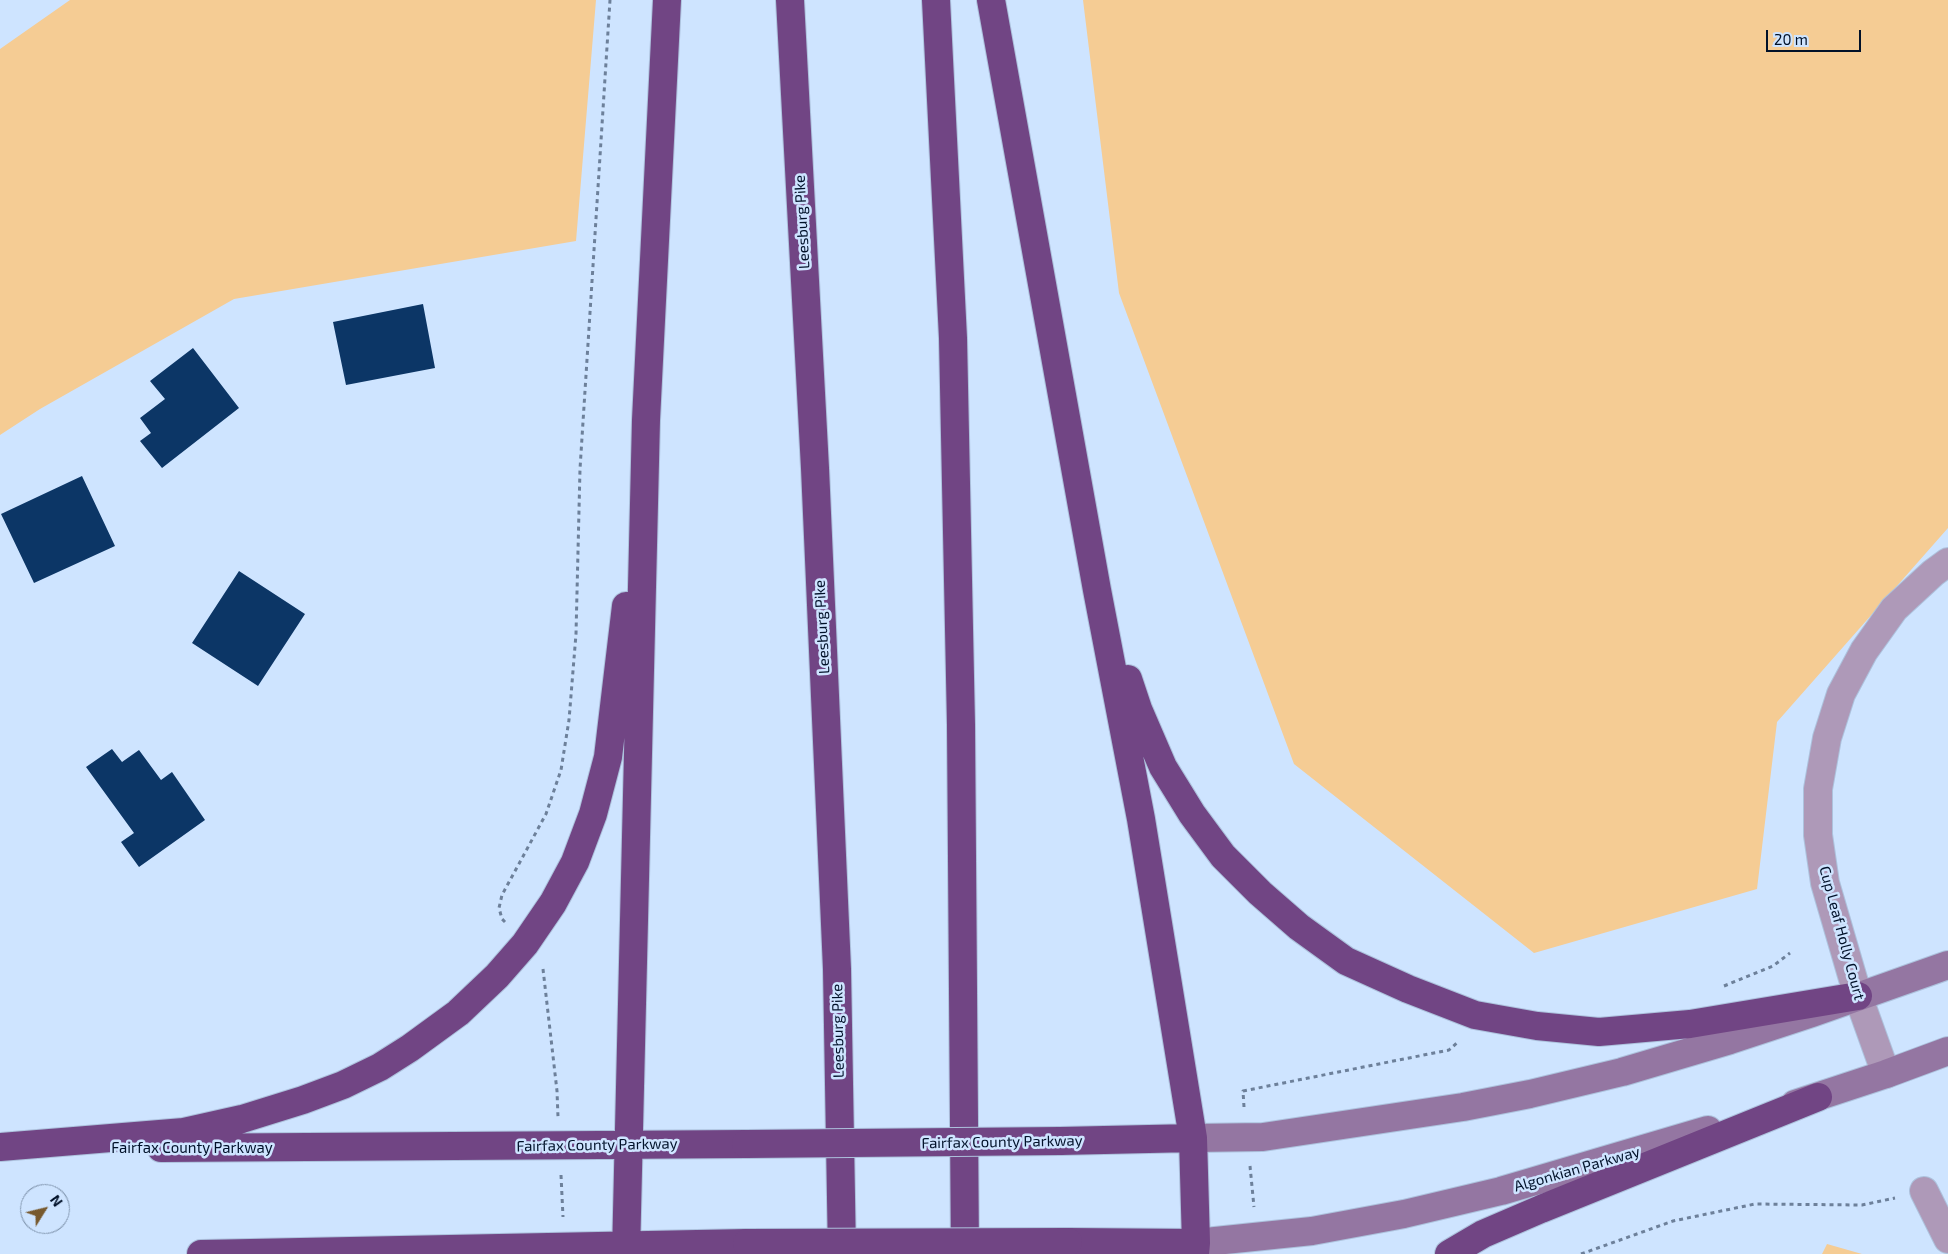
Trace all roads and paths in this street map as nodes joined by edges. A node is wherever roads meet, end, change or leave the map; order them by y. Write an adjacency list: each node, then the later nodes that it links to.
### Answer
1 (610, 0): 9 (path)
2 (667, 0): 6 (highway)
3 (790, 0): 30 (highway, Leesburg Pike)
4 (936, 0): 31 (highway)
5 (991, 0): 8 (highway)
6 (646, 420): 9 (highway); 20 (highway)
7 (1948, 562): 13 (street, Cup Leaf Holly Court)
8 (1097, 590): 14 (highway); 19 (highway)
9 (525, 944): 21 (path); 22 (highway)
10 (1790, 953): 12 (path)
11 (1948, 964): 13 (main road)
12 (1722, 987)
13 (1858, 996): 14 (highway); 16 (street, Cup Leaf Holly Court); 18 (main road)
14 (1475, 1015): 18 (path)
15 (1948, 1051): 16 (main road, Algonkian Parkway)
16 (1886, 1074): 17 (main road, Algonkian Parkway)
17 (1818, 1096): 24 (main road, Algonkian Parkway); 32 (highway)
18 (1246, 1137): 19 (main road); 24 (path)
19 (1193, 1138): 20 (highway, Fairfax County Parkway, bridge); 27 (highway)
20 (630, 1144): 21 (highway, Fairfax County Parkway); 28 (highway)
21 (559, 1146): 22 (highway, Fairfax County Parkway); 26 (path)
22 (0, 1147)
23 (1924, 1191): 25 (street); 33 (path)
24 (1257, 1237): 27 (main road, Algonkian Parkway)
25 (1948, 1239)
26 (564, 1246): 28 (highway); 29 (highway)
27 (1195, 1248): 28 (highway, bridge)
28 (627, 1250)
29 (201, 1254)
30 (842, 1254)
31 (965, 1254)
32 (1449, 1254)
33 (1581, 1254)

